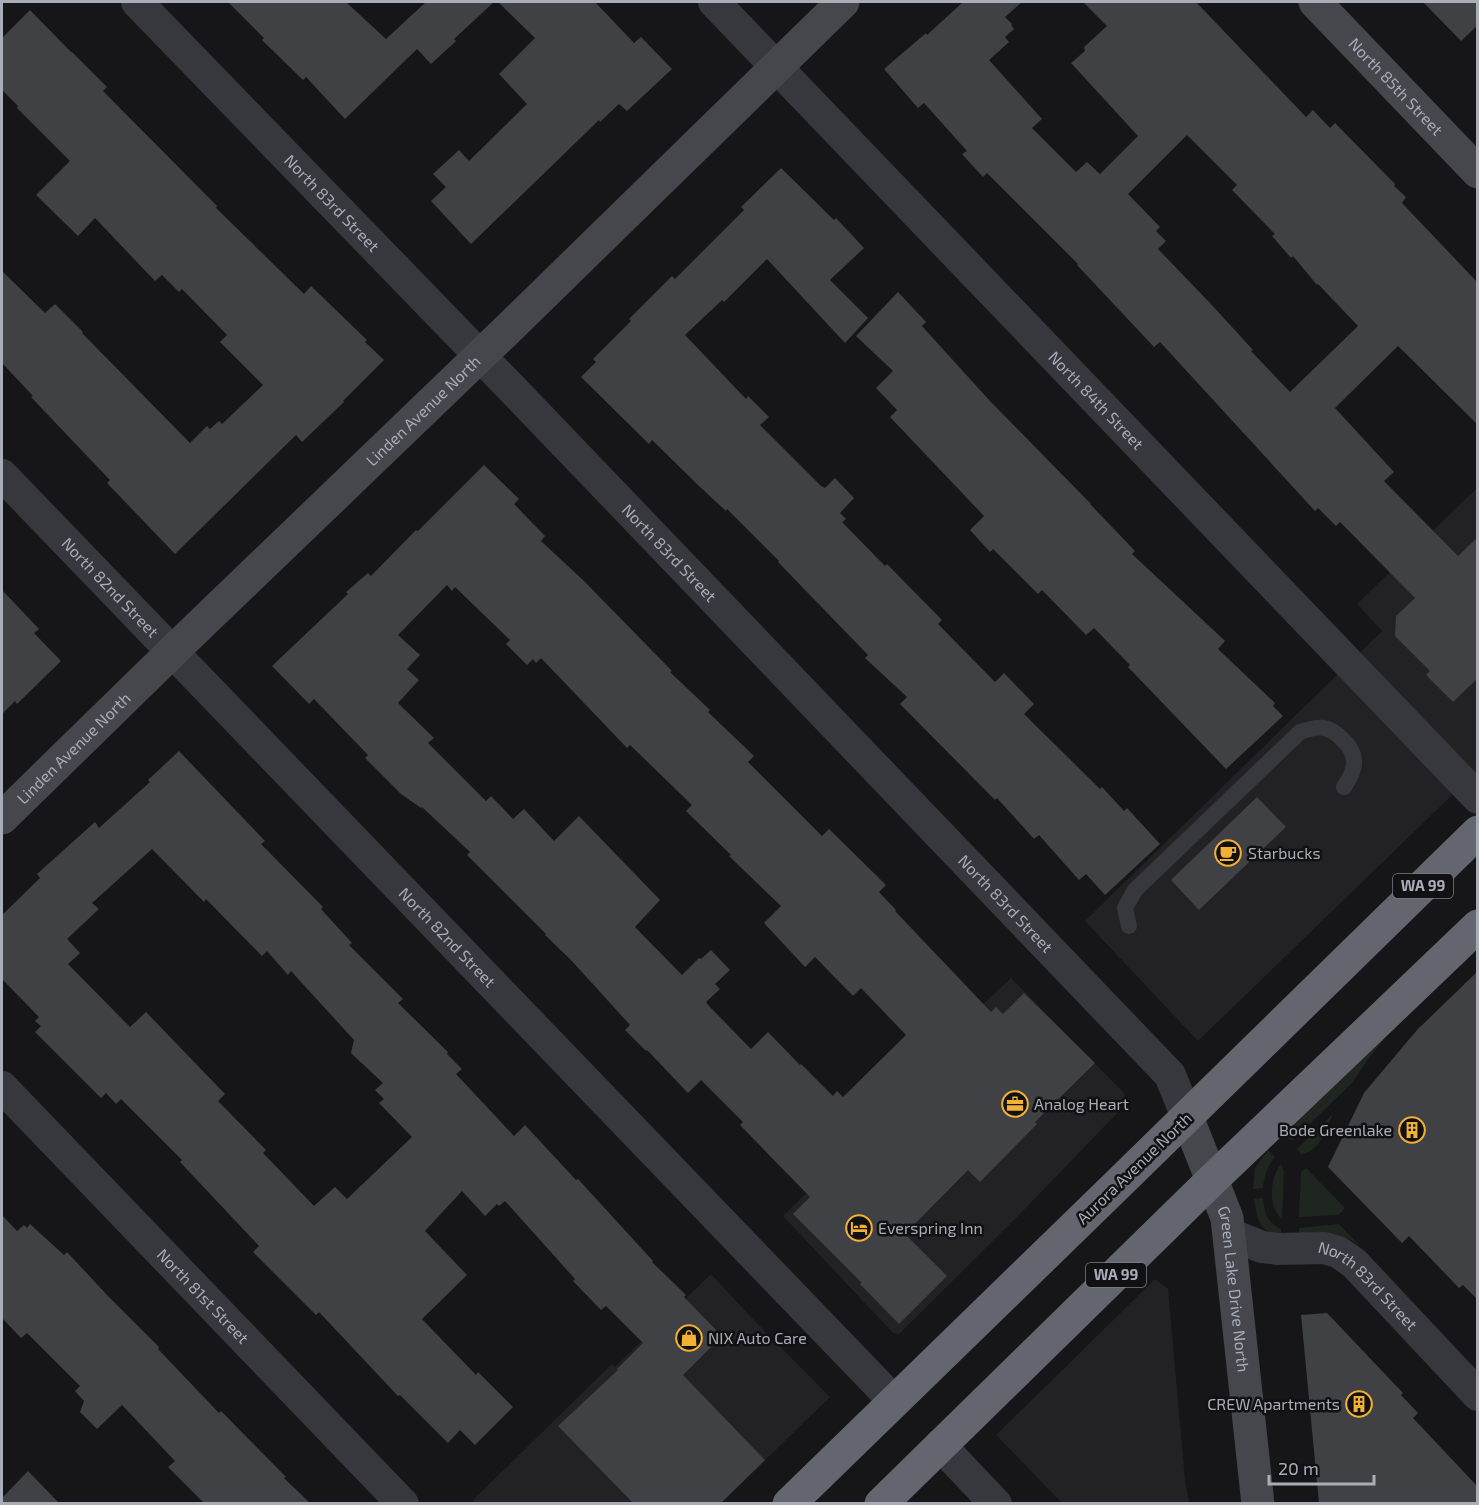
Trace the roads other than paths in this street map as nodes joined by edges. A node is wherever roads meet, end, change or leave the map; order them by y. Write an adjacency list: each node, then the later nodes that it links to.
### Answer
1 (137, 2): 7 (street, North 83rd Street)
2 (714, 2): 5 (street, North 84th Street)
3 (843, 2): 5 (street, Linden Avenue North)
4 (1315, 2): 6 (street, North 85th Street)
5 (775, 67): 7 (street, Linden Avenue North); 11 (street, North 84th Street)
6 (1478, 172)
7 (480, 356): 9 (street, Linden Avenue North); 17 (street, North 83rd Street)
8 (2, 474): 9 (street, North 82nd Street)
9 (172, 651): 12 (street, Linden Avenue North); 21 (street, North 82nd Street)
10 (1344, 787): 14 (lane)
11 (1468, 789)
12 (2, 818)
13 (1478, 832): 17 (highway, Aurora Avenue North / WA 99)
14 (1129, 926)
15 (1478, 926): 18 (highway, WA 99)
16 (2, 1087): 23 (street, North 81st Street)
17 (1187, 1117): 18 (street, Green Lake Drive North); 21 (highway, Aurora Avenue North / WA 99)
18 (1212, 1180): 19 (street, Green Lake Drive North); 22 (highway, WA 99)
19 (1229, 1234): 20 (street, North 83rd Street); 27 (street, Green Lake Drive North)
20 (1478, 1395)
21 (894, 1401): 24 (highway, Aurora Avenue North / WA 99)
22 (940, 1446): 25 (highway, WA 99); 26 (street)
23 (403, 1503)
24 (789, 1503)
25 (881, 1503)
26 (996, 1503)
27 (1258, 1503)

